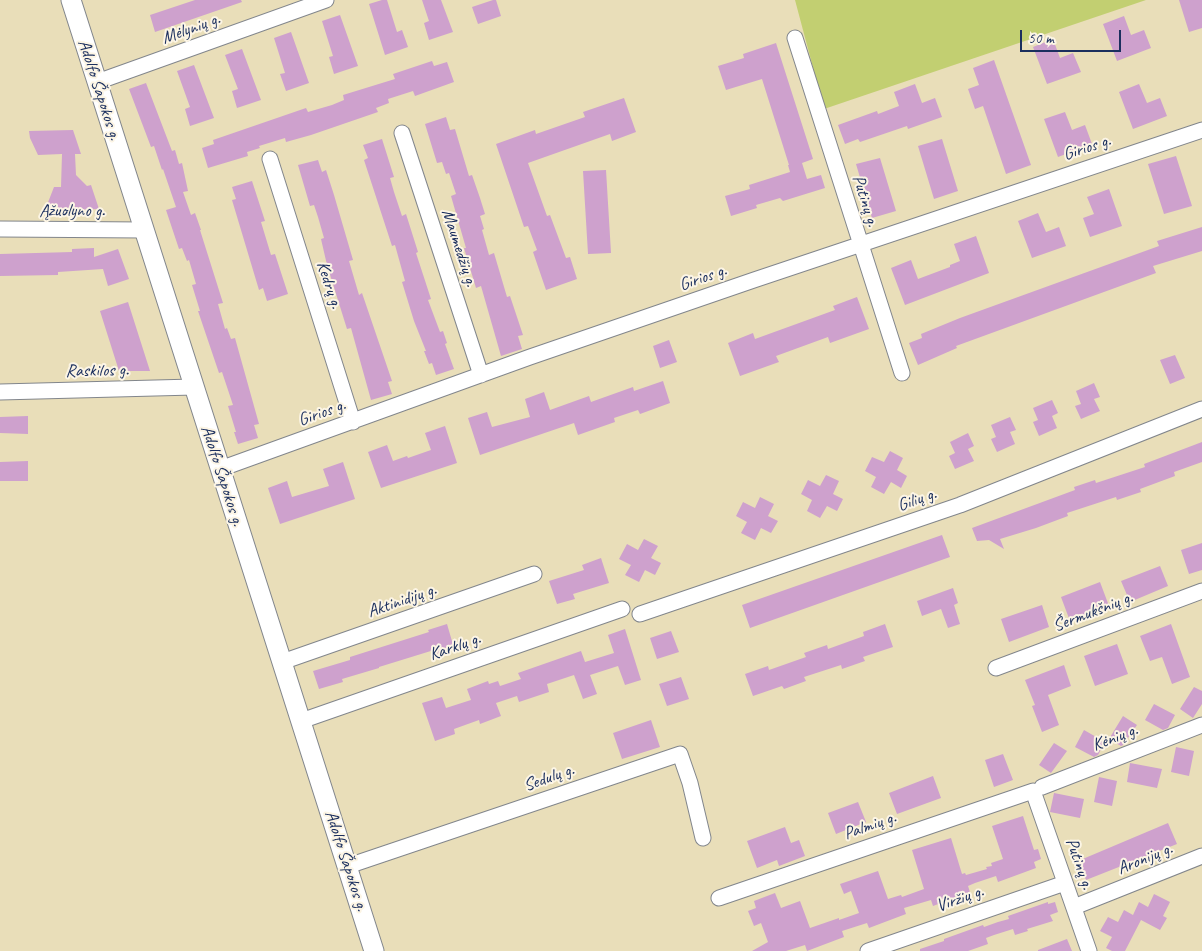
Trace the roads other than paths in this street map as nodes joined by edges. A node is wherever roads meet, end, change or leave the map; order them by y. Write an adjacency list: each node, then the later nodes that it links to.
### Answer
1 (71, 0): 4 (street, Adolfo Šapokos g.)
2 (326, 0): 4 (street, Mėlynių g.)
3 (795, 38): 10 (street, Putinų g.)
4 (97, 82): 9 (street, Adolfo Šapokos g.)
5 (1202, 130): 10 (street, Girios g.)
6 (402, 133): 12 (street, Maumedžių g.)
7 (270, 159): 16 (street, Kedrų g.)
8 (0, 229): 9 (street, Ąžuolyno g.)
9 (144, 230): 13 (street, Adolfo Šapokos g.)
10 (859, 244): 11 (street, Putinų g.); 12 (street, Girios g.)
11 (902, 374)
12 (481, 375): 16 (street, Girios g.)
13 (194, 387): 14 (street, Raskilos g.); 17 (street, Adolfo Šapokos g.)
14 (0, 392)
15 (1202, 410): 21 (street, Gilių g.)
16 (353, 422): 17 (street, Girios g.)
17 (220, 469): 22 (street, Adolfo Šapokos g.)
18 (534, 574): 22 (street, Aktinidijų g.)
19 (1202, 591): 23 (street, Šermukšnių g.)
20 (622, 609): 24 (street, Karklų g.)
21 (640, 614)
22 (282, 662): 24 (street, Adolfo Šapokos g.)
23 (996, 668)
24 (301, 721): 29 (street, Adolfo Šapokos g.)
25 (1202, 725): 26 (street, Kėnių g.)
26 (1038, 789): 30 (street, Putinų g.); 31 (street, Palmių g.)
27 (703, 838): 29 (street, Sedulų g.)
28 (1202, 856): 32 (street, Aronijų g.)
29 (348, 866): 33 (street, Adolfo Šapokos g.)
30 (1065, 883): 32 (street, Putinų g.); 34 (street, Viržių g.)
31 (719, 898)
32 (1074, 907): 35 (street, Putinų g.)
33 (374, 951)
34 (868, 951)
35 (1089, 951)

